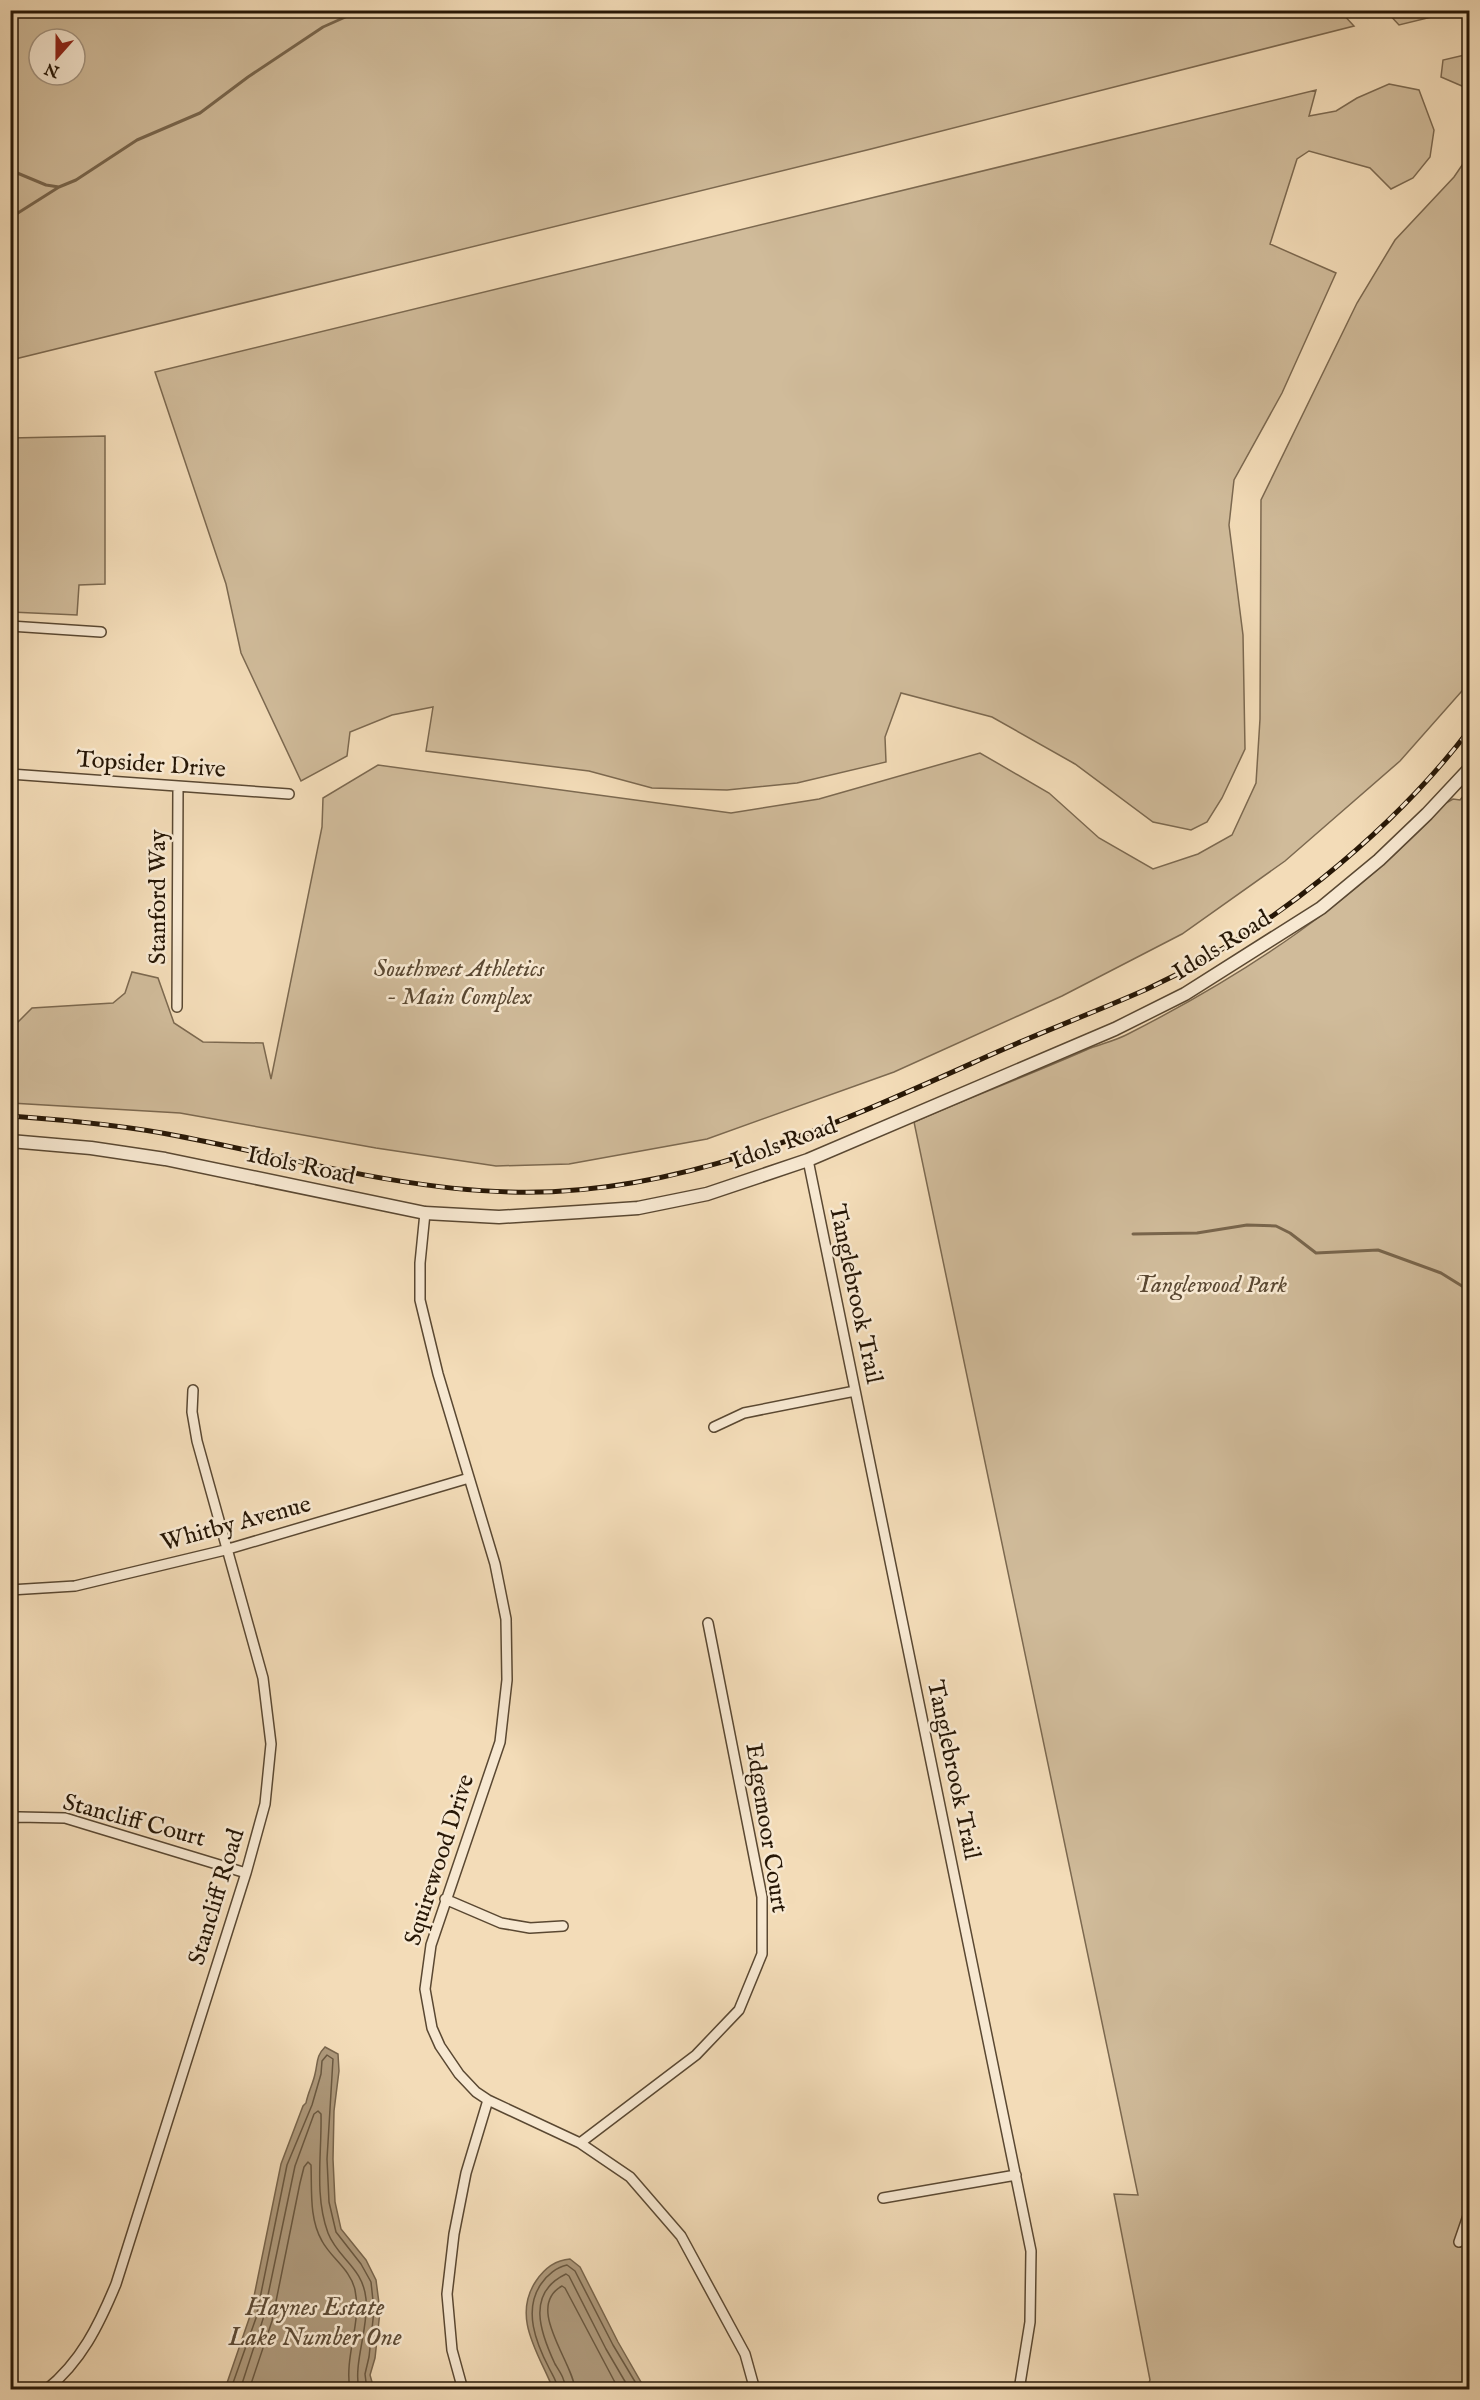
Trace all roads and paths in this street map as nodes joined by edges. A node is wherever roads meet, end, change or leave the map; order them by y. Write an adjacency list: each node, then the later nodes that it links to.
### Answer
1 (10, 626): 2 (street)
2 (101, 632)
3 (1469, 771): 9 (street, Idols Road)
4 (10, 774): 5 (street, Topsider Drive)
5 (178, 787): 6 (street, Topsider Drive); 7 (street, Stanford Way)
6 (289, 794)
7 (177, 1007)
8 (10, 1141): 10 (street, Idols Road)
9 (808, 1160): 10 (street, Idols Road); 12 (street, Tanglebrook Trail)
10 (425, 1213): 14 (street, Squirewood Drive)
11 (193, 1390): 15 (street, Stancliff Road)
12 (855, 1391): 13 (street); 24 (street, Tanglebrook Trail)
13 (714, 1427)
14 (469, 1478): 15 (street, Whitby Avenue); 20 (street, Squirewood Drive)
15 (225, 1550): 16 (street, Whitby Avenue); 19 (street, Stancliff Road)
16 (10, 1590)
17 (708, 1623): 23 (street, Edgemoor Court)
18 (10, 1820): 19 (street, Stancliff Court)
19 (246, 1873): 28 (street, Stancliff Road)
20 (445, 1899): 21 (street); 22 (street, Squirewood Drive)
21 (563, 1926)
22 (488, 2100): 23 (street, Squirewood Drive); 29 (street)
23 (580, 2143): 30 (street, Squirewood Drive)
24 (1016, 2175): 25 (street); 31 (street, Tanglebrook Trail)
25 (883, 2198)
26 (1470, 2210): 27 (street)
27 (1459, 2242)
28 (46, 2390)
29 (463, 2390)
30 (755, 2390)
31 (1018, 2390)

